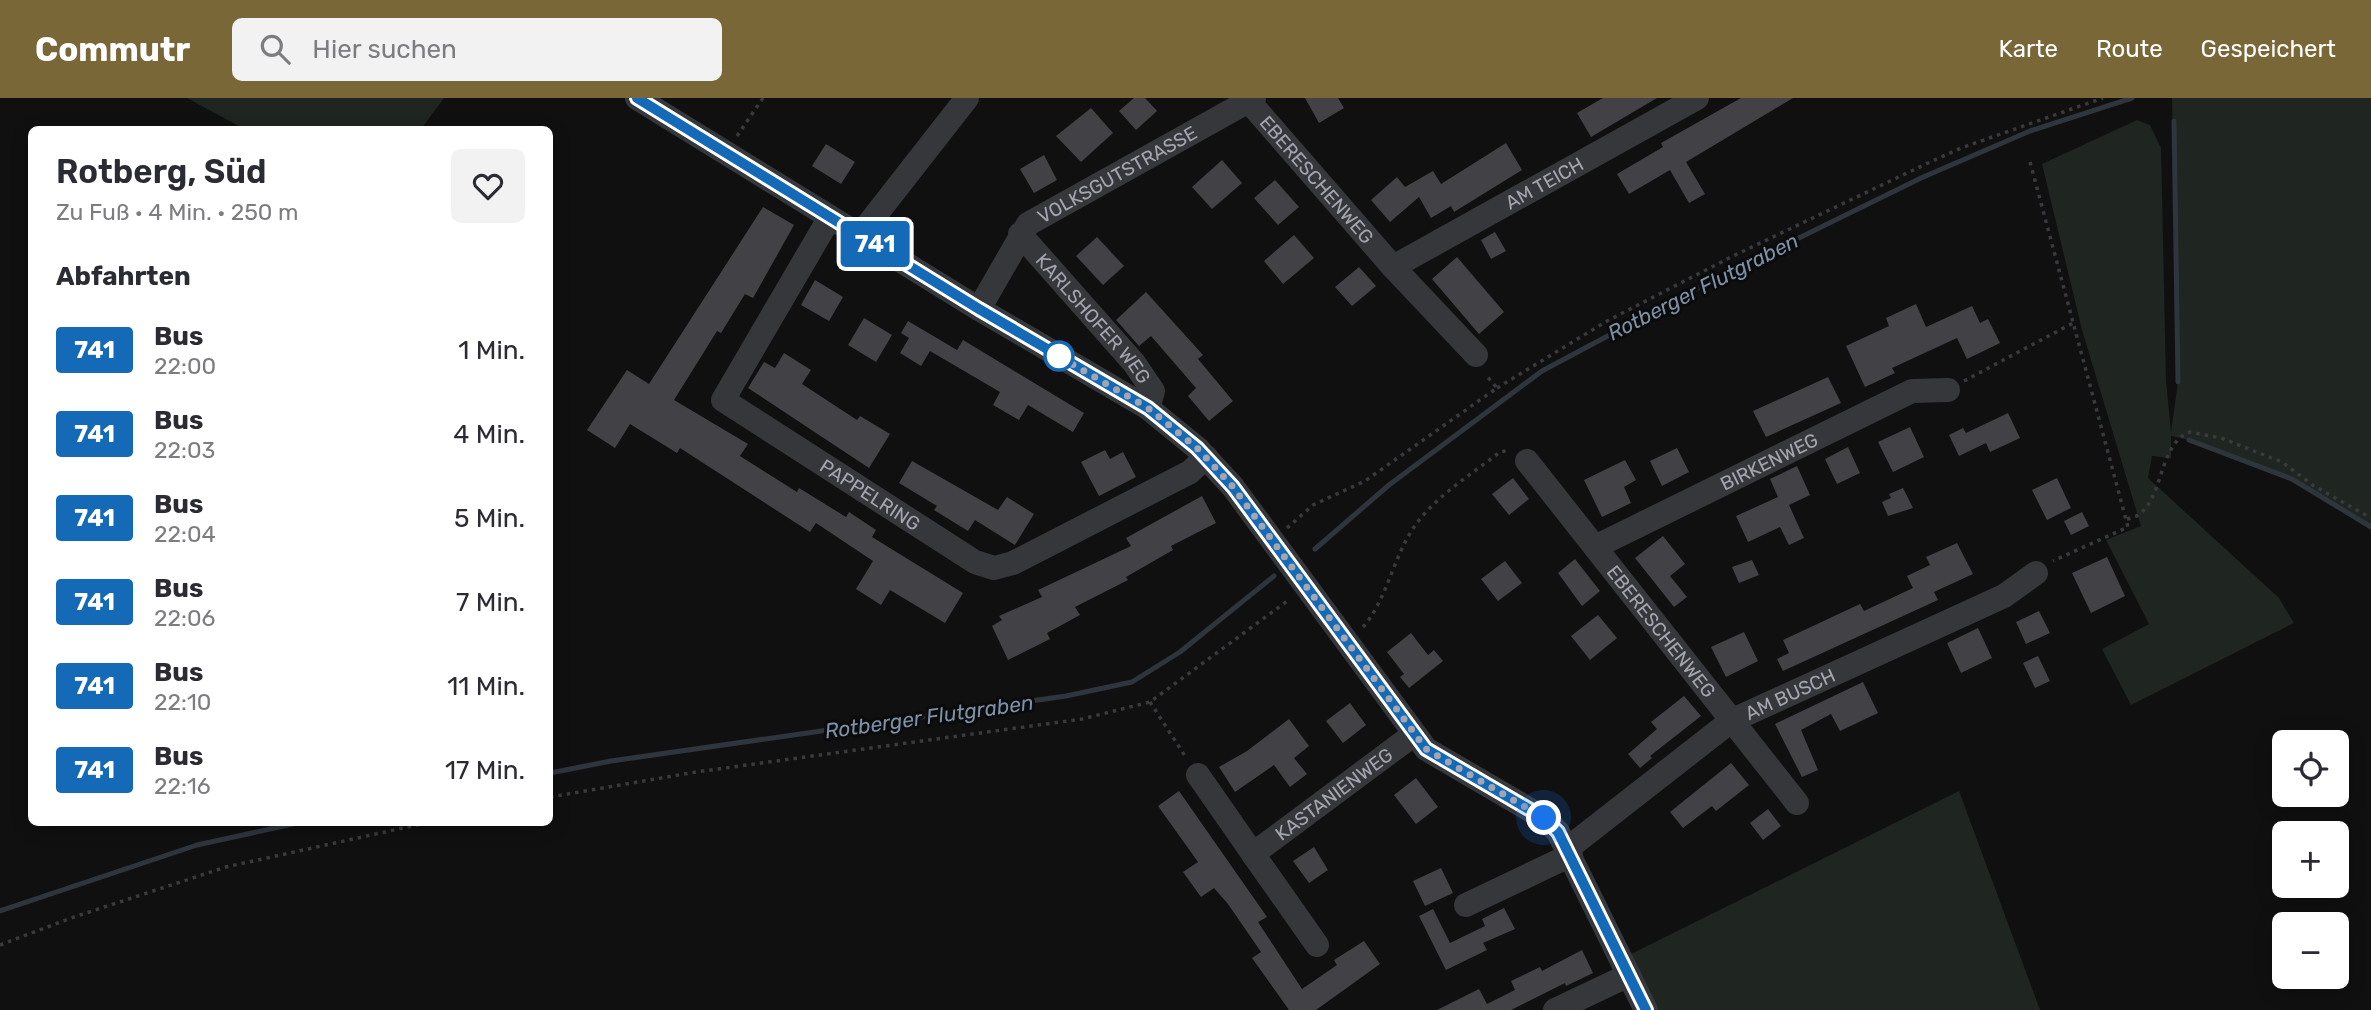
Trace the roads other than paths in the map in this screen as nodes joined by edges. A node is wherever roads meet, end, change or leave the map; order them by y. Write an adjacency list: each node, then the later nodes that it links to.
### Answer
1 (637, 98): 5 (street, KARLSHOFER WEG)
2 (967, 98): 7 (street)
3 (1697, 98): 8 (street, AM TEICH)
4 (1249, 99): 6 (street, VOLKSGUTSTRASSE); 8 (street, EBERESCHENWEG)
5 (831, 217): 7 (street, KARLSHOFER WEG); 13 (street, PAPPELRING)
6 (1020, 234): 9 (street, VOLKSGUTSTRASSE); 12 (street, KARLSHOFER WEG)
7 (860, 235): 9 (street, KARLSHOFER WEG)
8 (1393, 267): 10 (street, EBERESCHENWEG)
9 (979, 309): 12 (street, KARLSHOFER WEG)
10 (1476, 355)
11 (1948, 390): 15 (street, BIRKENWEG)
12 (1148, 408): 13 (street, KARLSHOFER WEG)
13 (1206, 457): 18 (street, KARLSHOFER WEG)
14 (1527, 461): 15 (street, EBERESCHENWEG)
15 (1595, 547): 17 (street, EBERESCHENWEG)
16 (2036, 573): 17 (street, AM BUSCH)
17 (1731, 721): 20 (street, EBERESCHENWEG); 21 (street, AM BUSCH)
18 (1413, 735): 21 (street, KARLSHOFER WEG); 22 (street, KASTANIENWEG)
19 (1198, 775): 22 (street)
20 (1797, 803)
21 (1569, 852): 23 (street, AM BUSCH); 25 (street, KARLSHOFER WEG)
22 (1253, 854): 24 (street)
23 (1466, 905)
24 (1317, 945)
25 (1629, 975): 26 (street); 27 (street, KARLSHOFER WEG)
26 (1555, 1010)
27 (1646, 1010)

